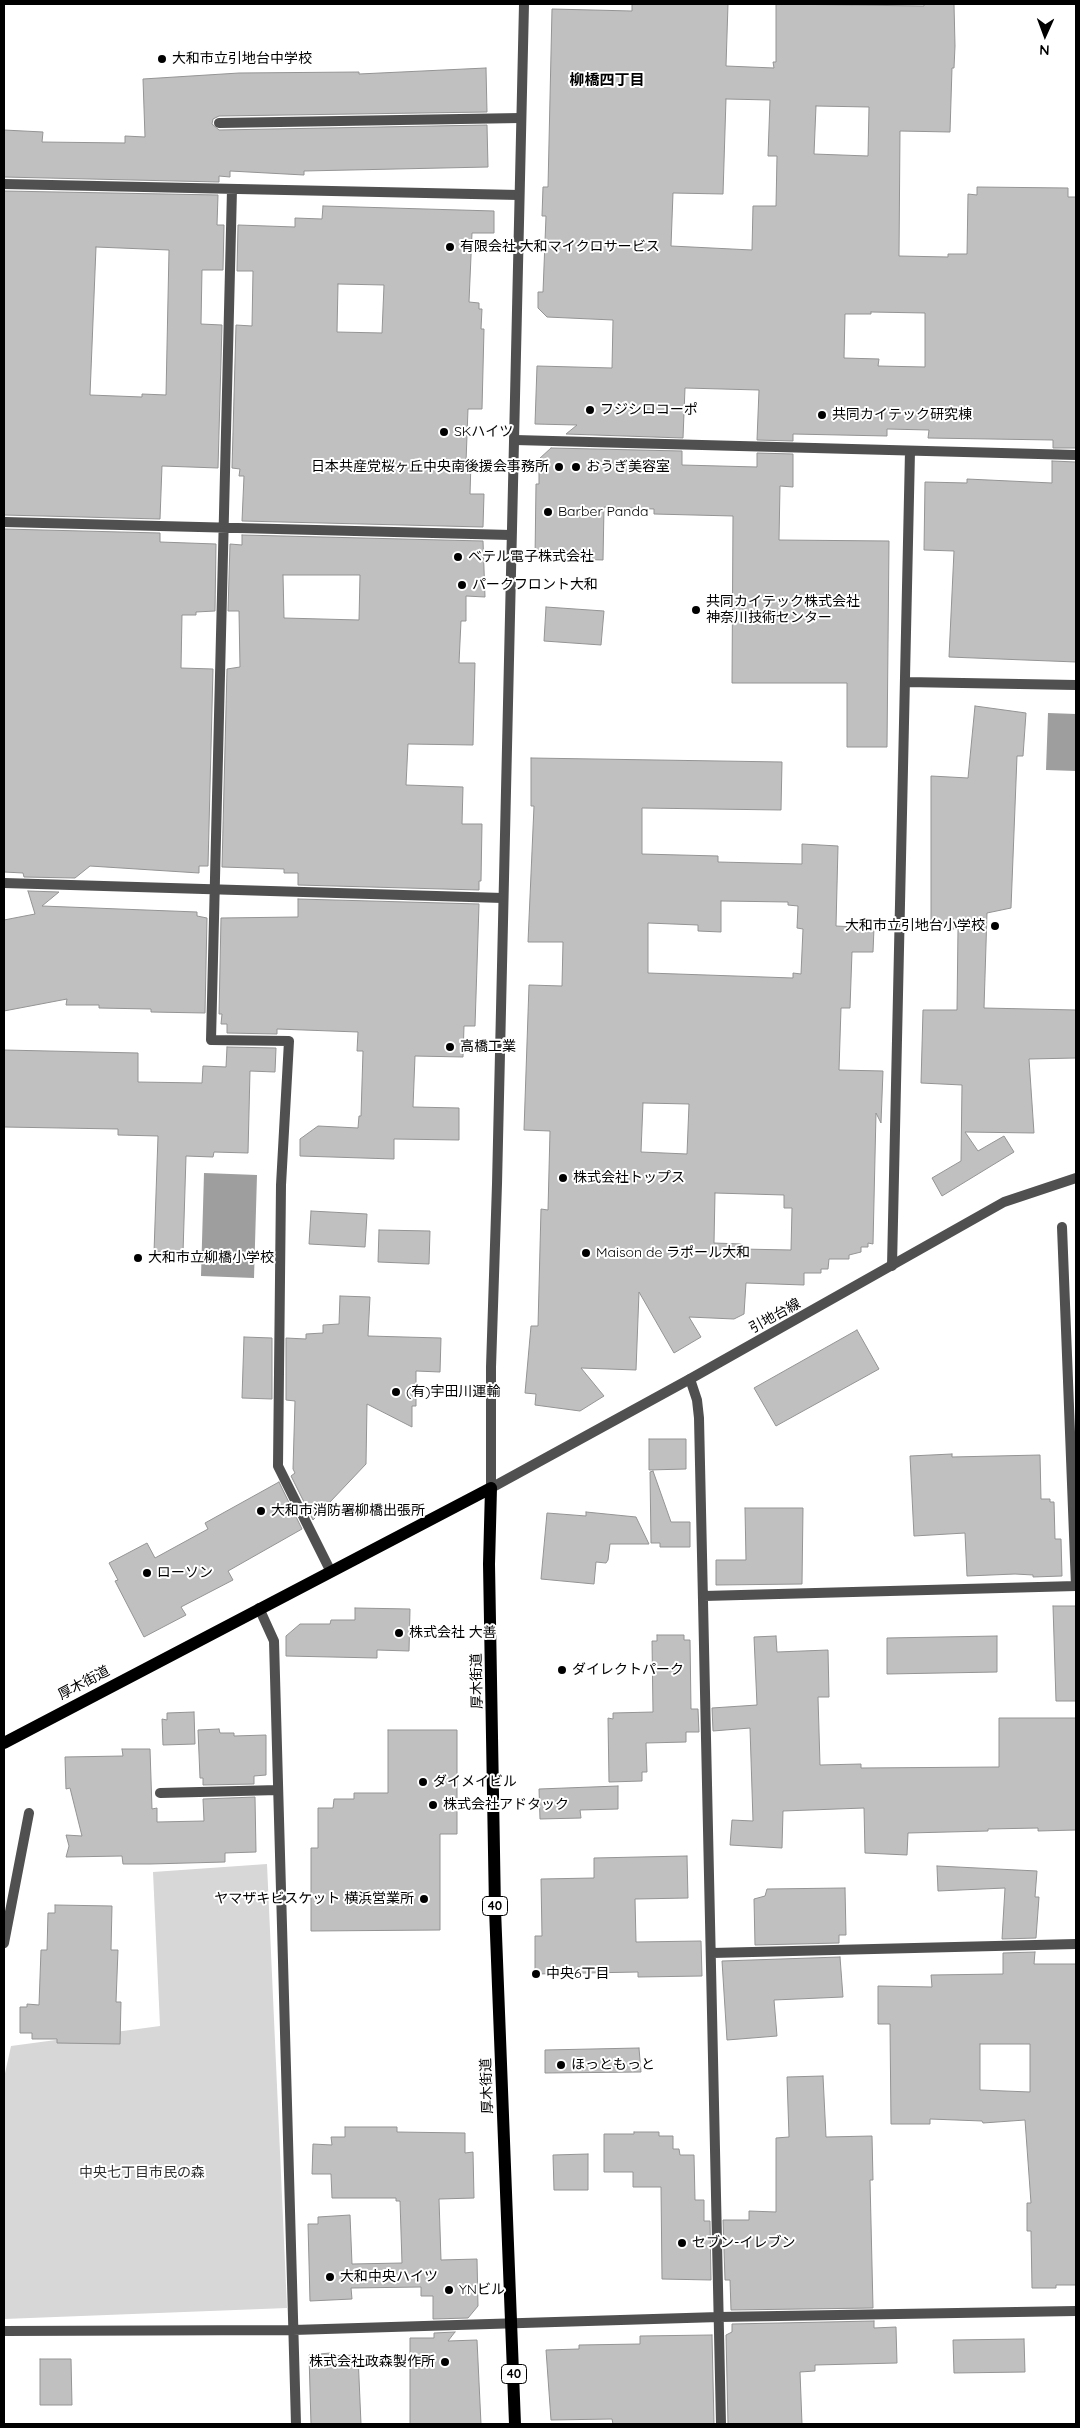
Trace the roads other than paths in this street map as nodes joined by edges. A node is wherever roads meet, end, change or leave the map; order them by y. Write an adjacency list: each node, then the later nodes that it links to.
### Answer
1 (524, 4): 2 (street)
2 (521, 118): 3 (street); 6 (street)
3 (219, 123)
4 (4, 184): 5 (street)
5 (232, 189): 6 (street); 11 (street)
6 (519, 194): 7 (street)
7 (515, 440): 8 (street); 12 (street)
8 (910, 451): 9 (street); 13 (street)
9 (1076, 456)
10 (4, 522): 11 (street)
11 (224, 528): 12 (street); 16 (street)
12 (511, 535): 17 (street)
13 (906, 682): 14 (street); 20 (street)
14 (1076, 685)
15 (4, 883): 16 (street)
16 (215, 889): 17 (street); 23 (street)
17 (503, 898): 22 (street)
18 (1076, 1178): 20 (street, 引地台線)
19 (1062, 1227): 24 (street)
20 (892, 1266): 21 (street, 引地台線)
21 (690, 1380): 22 (street, 引地台線); 25 (street)
22 (491, 1488): 23 (main road, 厚木街道); 36 (main road, 厚木街道 / 40)
23 (330, 1570): 26 (main road, 厚木街道)
24 (1076, 1586): 25 (street)
25 (704, 1596): 33 (street)
26 (259, 1608): 27 (main road, 厚木街道); 28 (street)
27 (5, 1739)
28 (278, 1790): 29 (street); 37 (street)
29 (160, 1793)
30 (29, 1813): 31 (street)
31 (4, 1944)
32 (1076, 1944): 33 (street)
33 (712, 1953): 35 (street)
34 (1076, 2311): 35 (street)
35 (719, 2317): 36 (street); 41 (street)
36 (512, 2324): 37 (street); 40 (main road, 厚木街道 / 40)
37 (293, 2330): 38 (street); 39 (street)
38 (4, 2331)
39 (296, 2424)
40 (515, 2424)
41 (721, 2424)

